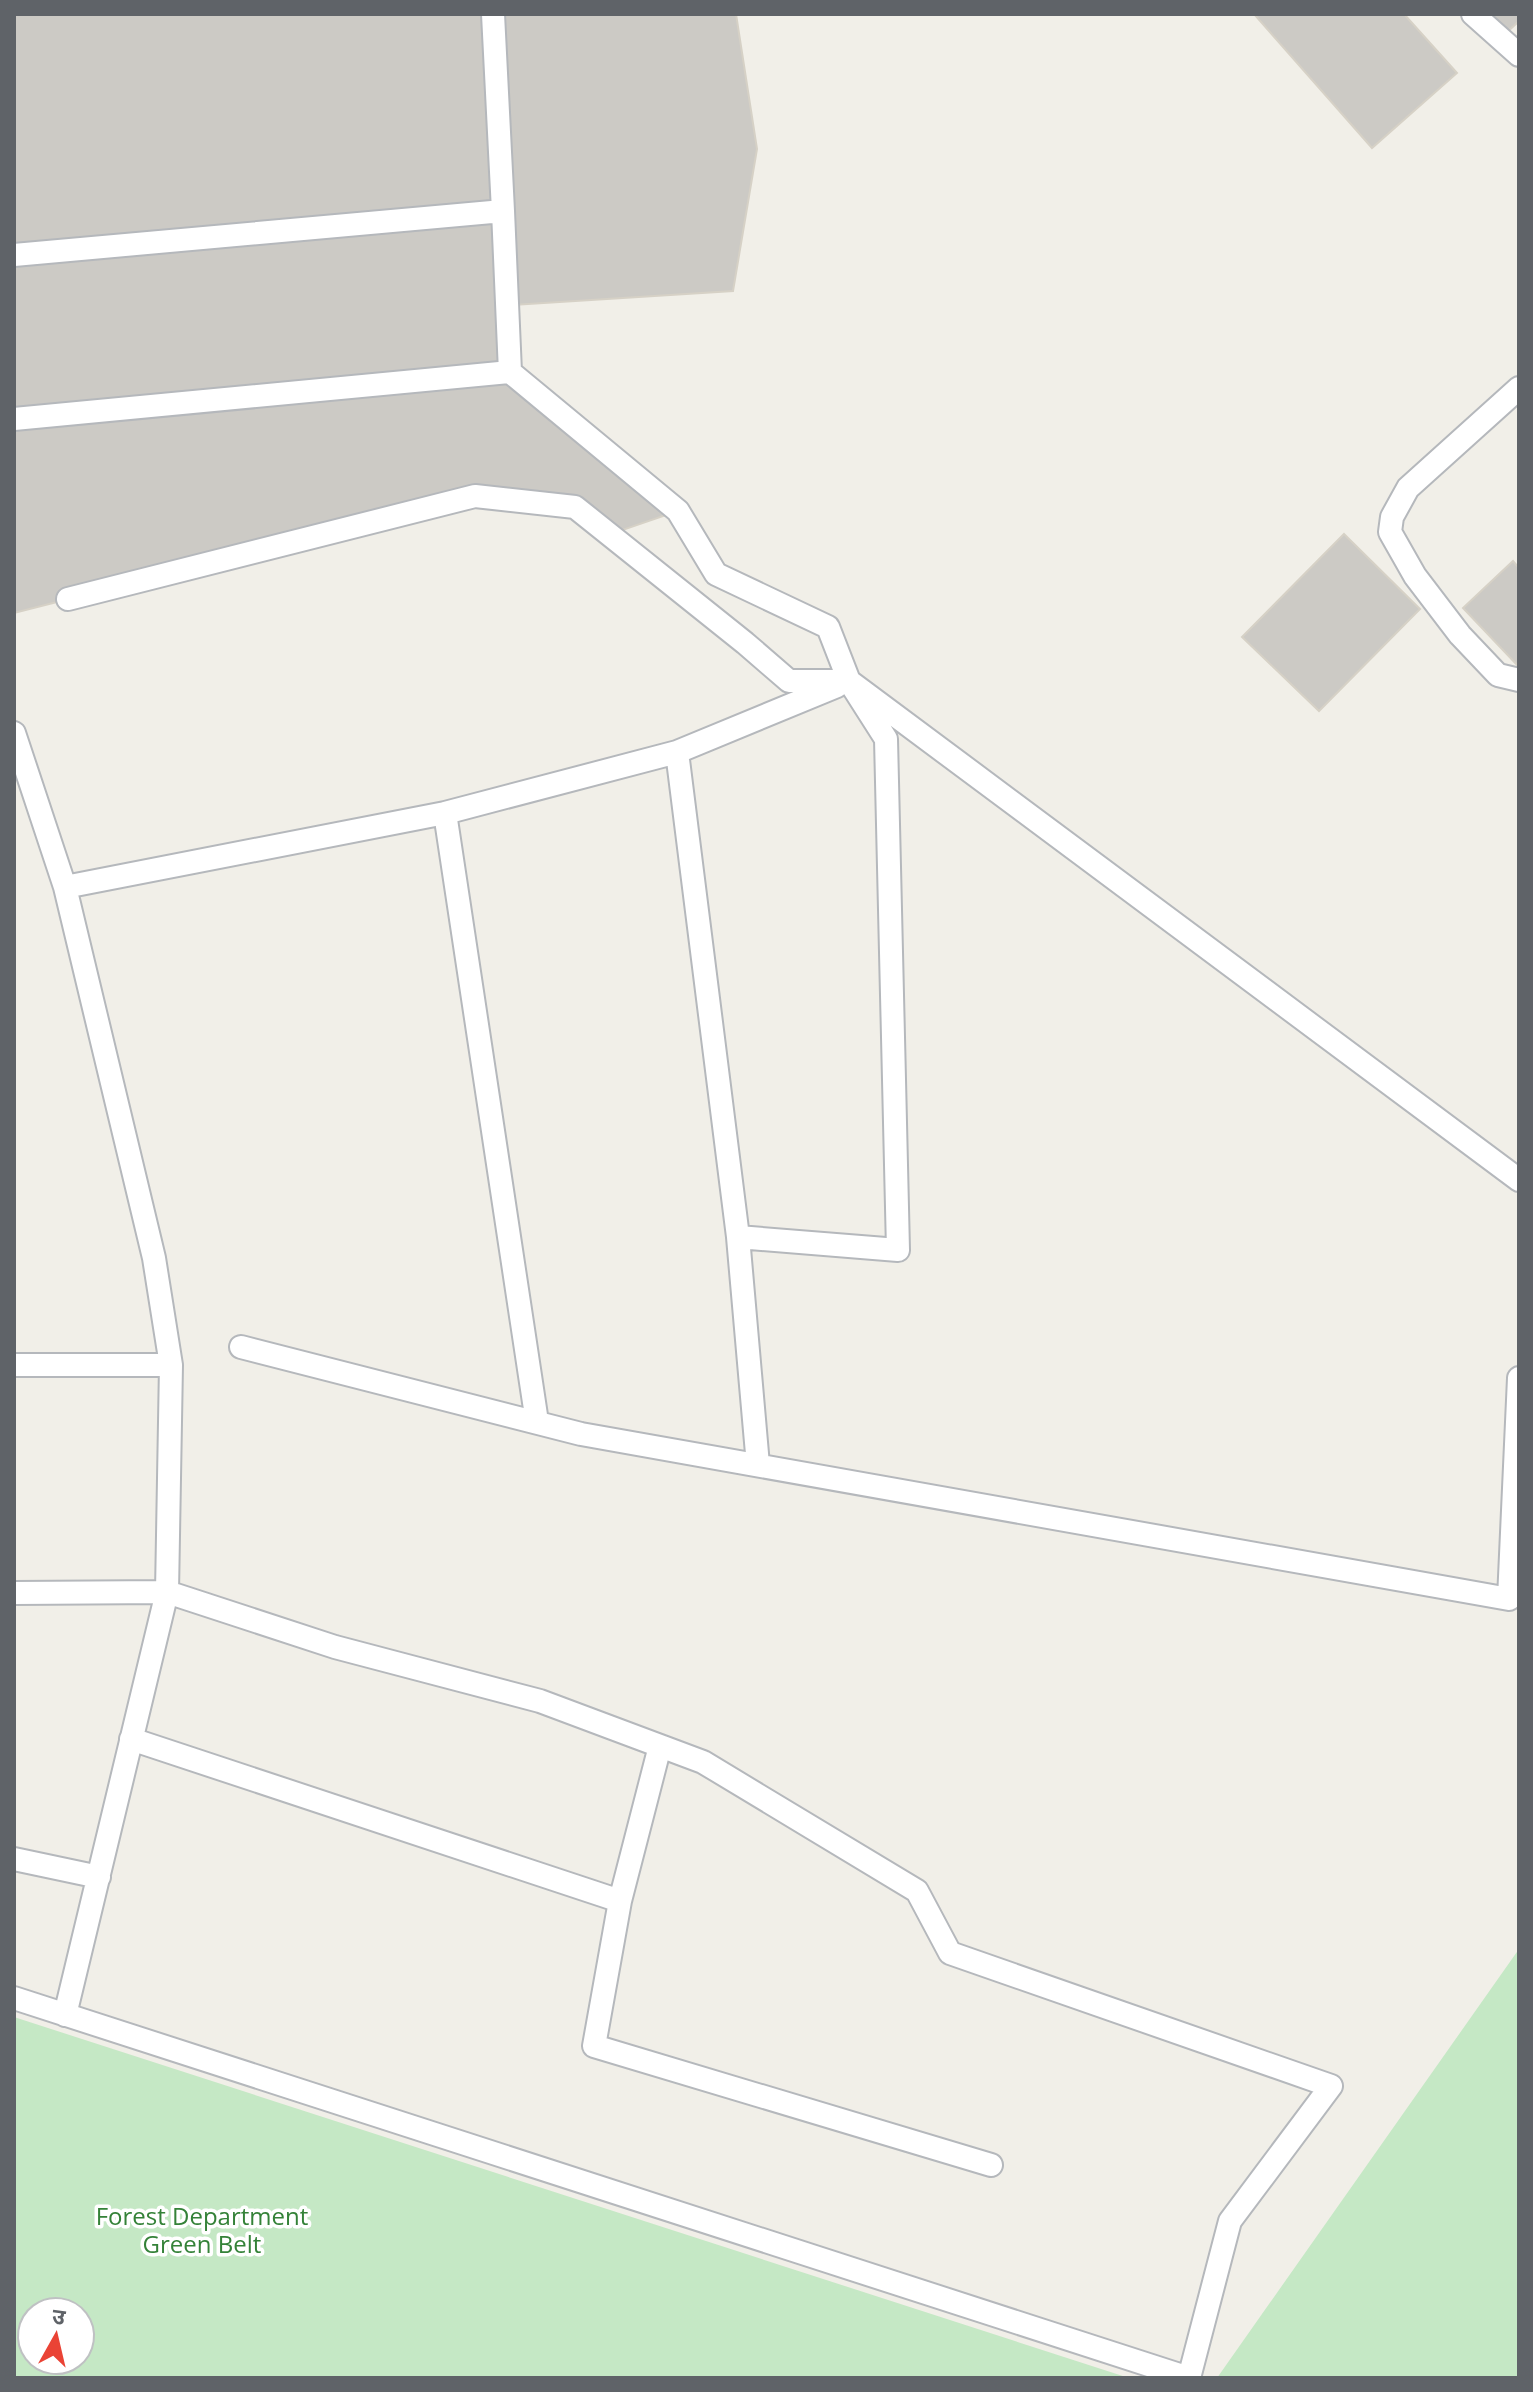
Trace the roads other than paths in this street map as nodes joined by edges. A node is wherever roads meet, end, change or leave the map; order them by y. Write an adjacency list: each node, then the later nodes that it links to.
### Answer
1 (493, 14): 4 (lane)
2 (1473, 14): 3 (lane)
3 (1519, 55)
4 (503, 211): 5 (lane); 6 (lane)
5 (14, 255)
6 (510, 372): 8 (lane); 11 (lane)
7 (1519, 388): 10 (lane)
8 (14, 419)
9 (68, 599): 11 (lane)
10 (1519, 680)
11 (849, 681): 13 (lane); 16 (lane); 17 (lane)
12 (14, 733): 15 (lane)
13 (677, 752): 14 (lane); 17 (lane)
14 (445, 813): 15 (lane); 22 (lane)
15 (65, 887): 20 (lane)
16 (1519, 1180)
17 (738, 1237): 23 (lane)
18 (241, 1347): 22 (lane)
19 (14, 1365): 20 (lane)
20 (171, 1365): 24 (lane)
21 (1519, 1378): 23 (lane)
22 (537, 1422): 23 (lane)
23 (758, 1465)
24 (167, 1592): 25 (lane); 26 (lane); 27 (lane)
25 (14, 1593)
26 (131, 1739): 29 (lane); 30 (lane)
27 (660, 1746): 30 (lane); 32 (lane)
28 (14, 1859): 29 (lane)
29 (99, 1877): 32 (lane)
30 (620, 1901): 33 (lane)
31 (14, 1998): 32 (lane)
32 (65, 2015)
33 (991, 2165)

